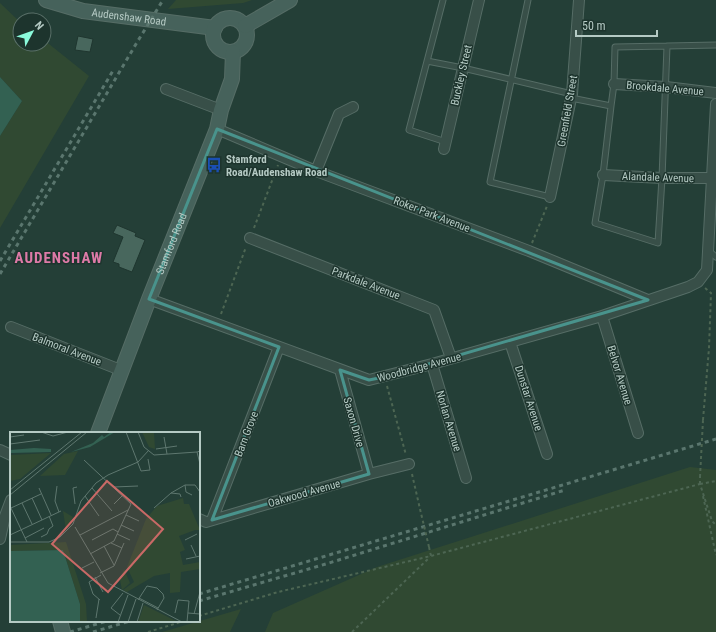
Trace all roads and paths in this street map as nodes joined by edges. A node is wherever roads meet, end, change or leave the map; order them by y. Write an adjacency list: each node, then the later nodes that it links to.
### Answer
1 (46, 0): 7 (street, Audenshaw Road)
2 (290, 0): 8 (street)
3 (443, 0): 13 (lane)
4 (478, 0): 14 (street, Buckley Street)
5 (528, 0): 15 (lane)
6 (579, 0): 20 (street, Greenfield Street)
7 (73, 4): 9 (street, Audenshaw Road)
8 (245, 26): 9 (street); 12 (street)
9 (215, 28): 12 (street)
10 (716, 45): 11 (lane)
11 (667, 46): 16 (lane); 17 (lane)
12 (233, 52): 24 (street, Stamford Road)
13 (427, 61): 14 (lane); 26 (lane)
14 (463, 68): 15 (lane); 26 (street, Buckley Street)
15 (511, 79): 20 (lane); 31 (lane)
16 (614, 84): 17 (street, Brookdale Avenue); 22 (lane)
17 (666, 87): 19 (street, Brookdale Avenue); 29 (lane)
18 (166, 89): 24 (street)
19 (716, 92)
20 (572, 96): 22 (lane); 31 (street, Greenfield Street)
21 (716, 104): 30 (street)
22 (611, 106): 28 (lane)
23 (353, 107): 27 (street)
24 (221, 110): 25 (street, Stamford Road)
25 (217, 129): 27 (street, Roker Park Avenue); 36 (street, Stamford Road)
26 (445, 145)
27 (316, 171): 33 (street, Roker Park Avenue)
28 (603, 175): 29 (street, Alandale Avenue); 29 (lane)
29 (662, 178): 30 (street, Alandale Avenue)
30 (713, 178): 34 (street)
31 (550, 197): 33 (path)
32 (250, 238): 42 (street, Parkdale Avenue)
33 (529, 251): 37 (street, Roker Park Avenue)
34 (712, 254): 35 (street)
35 (698, 282): 37 (street, Woodbridge Avenue); 56 (path, bridge)
36 (149, 299): 41 (street, Woodbridge Avenue); 45 (street, Stamford Road)
37 (648, 300): 38 (street, Woodbridge Avenue)
38 (602, 316): 40 (street, Woodbridge Avenue); 48 (street, Belvor Avenue)
39 (11, 328): 45 (street, Balmoral Avenue)
40 (510, 342): 42 (street, Woodbridge Avenue); 50 (street, Dunstar Avenue)
41 (279, 347): 44 (street, Woodbridge Avenue); 59 (street, Barn Grove)
42 (451, 358): 43 (street, Woodbridge Avenue)
43 (432, 364): 46 (street, Woodbridge Avenue); 54 (street, Norlan Avenue)
44 (340, 370): 46 (street, Woodbridge Avenue); 53 (street, Saxon Drive)
45 (123, 371): 47 (street, Stamford Road)
46 (384, 377): 52 (path)
47 (98, 432)
48 (638, 433)
49 (0, 450): 51 (street)
50 (547, 454)
51 (10, 455)
52 (409, 464): 53 (street, Oakwood Avenue); 63 (path, bridge)
53 (369, 474): 59 (street, Oakwood Avenue)
54 (466, 478)
55 (716, 481): 56 (path)
56 (700, 484): 60 (path); 62 (path); 63 (path)
57 (10, 503): 61 (street)
58 (200, 519): 59 (street, Oakwood Avenue)
59 (212, 520)
60 (716, 525)
61 (0, 539)
62 (716, 555)
63 (431, 556): 64 (path); 69 (path)
64 (200, 616)
65 (60, 622): 67 (street)
66 (181, 622): 68 (path)
67 (63, 632)
68 (148, 632)
69 (352, 632)

